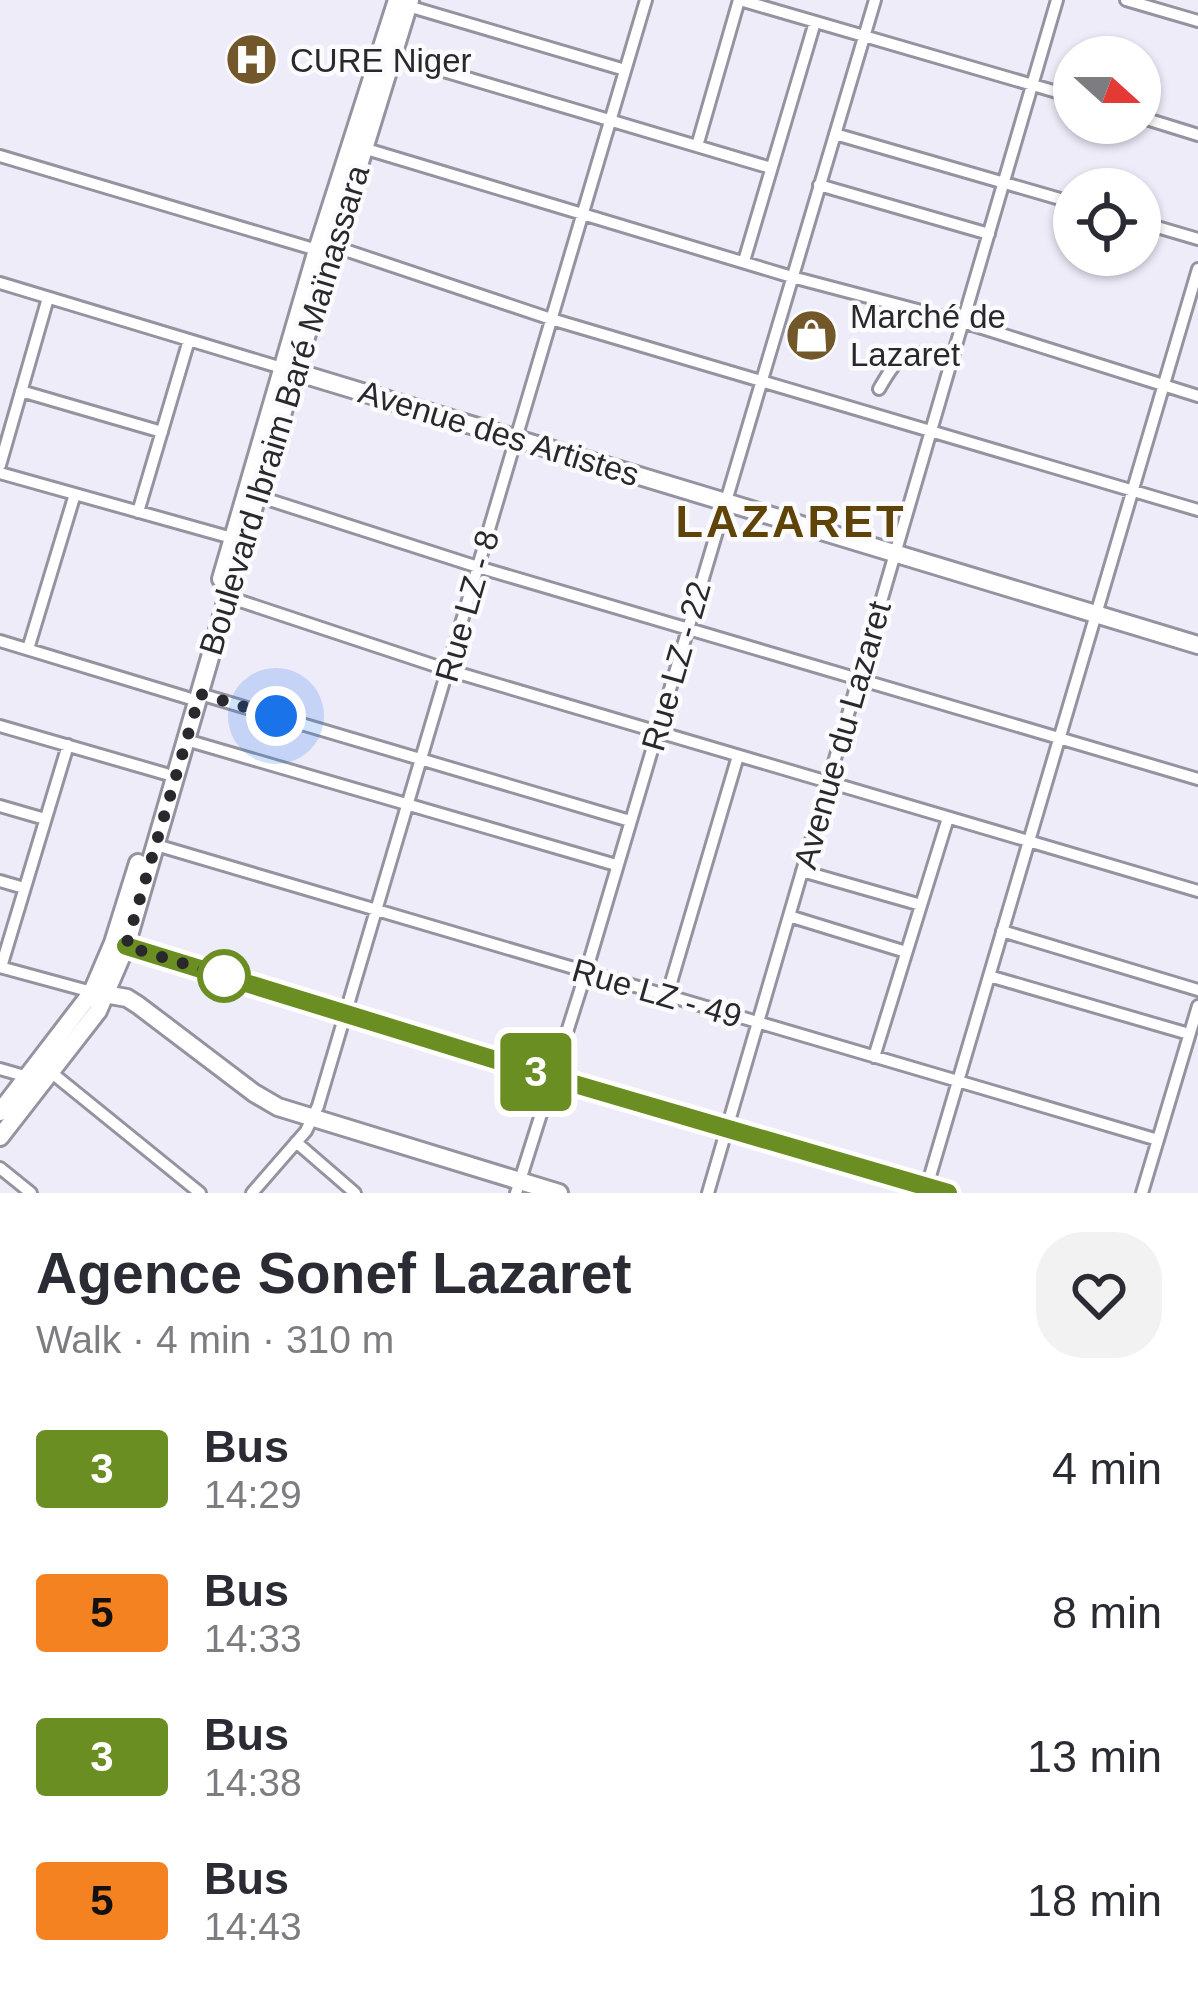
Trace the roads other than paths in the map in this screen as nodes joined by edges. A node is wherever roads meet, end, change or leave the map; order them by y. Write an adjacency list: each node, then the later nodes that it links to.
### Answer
1 (646, 0): 11 (street, Rue LZ - 8)
2 (740, 0): 8 (street); 18 (street)
3 (875, 0): 9 (street, Rue LZ - 22)
4 (1057, 0): 12 (street, Avenue du Lazaret)
5 (1126, 0): 7 (street)
6 (405, 2): 10 (main road, Boulevard Ibraim Baré Maïnassara); 11 (street); 29 (main road, Boulevard Ibraim Baré Maïnassara)
7 (1198, 21)
8 (814, 22): 9 (street); 21 (street)
9 (865, 35): 12 (street); 16 (street, Rue LZ - 22)
10 (393, 56): 14 (street); 19 (main road, Boulevard Ibraim Baré Maïnassara)
11 (625, 70): 14 (street, Rue LZ - 8)
12 (1032, 85): 13 (street); 22 (street, Avenue du Lazaret)
13 (1053, 92)
14 (610, 120): 18 (street); 25 (street, Rue LZ - 8)
15 (1161, 124): 17 (street)
16 (835, 134): 22 (street); 23 (street, Rue LZ - 22)
17 (1198, 135)
18 (697, 146): 21 (street)
19 (363, 148): 25 (street); 29 (main road, Boulevard Ibraim Baré Maïnassara)
20 (0, 156): 29 (street)
21 (772, 168): 30 (street)
22 (1004, 183): 24 (street); 27 (street, Avenue du Lazaret)
23 (819, 185): 27 (street); 32 (street, Rue LZ - 22)
24 (1053, 197)
25 (583, 215): 30 (street); 35 (street, Rue LZ - 8)
26 (1161, 228): 28 (street)
27 (989, 234): 36 (street, Avenue du Lazaret)
28 (1198, 239)
29 (325, 248): 35 (street); 39 (main road, Boulevard Ibraim Baré Maïnassara)
30 (744, 261): 32 (street)
31 (1198, 269): 41 (street)
32 (792, 278): 36 (street); 40 (street, Rue LZ - 22)
33 (0, 283): 34 (street)
34 (48, 298): 37 (street); 43 (street)
35 (551, 319): 40 (street); 47 (street, Rue LZ - 8)
36 (963, 322): 38 (street, Avenue du Lazaret); 41 (street)
37 (189, 340): 39 (street); 45 (street)
38 (952, 360): 42 (street); 46 (street, Avenue du Lazaret)
39 (289, 370): 47 (main road, Avenue des Artistes); 51 (main road, Boulevard Ibraim Baré Maïnassara); 55 (main road, Boulevard Ibraim Baré Maïnassara)
40 (760, 380): 46 (street); 52 (street, Rue LZ - 22)
41 (1163, 386): 44 (street); 49 (street)
42 (879, 389)
43 (21, 391): 45 (street); 48 (street)
44 (1198, 396)
45 (161, 432): 54 (street)
46 (931, 432): 49 (street); 56 (street, Avenue du Lazaret)
47 (515, 438): 52 (main road, Avenue des Artistes); 57 (street, Rue LZ - 8)
48 (0, 469): 50 (street)
49 (1132, 491): 53 (street); 59 (street)
50 (75, 494): 54 (street); 63 (street)
51 (257, 496): 57 (street); 58 (main road, Boulevard Ibraim Baré Maïnassara)
52 (724, 500): 56 (main road, Avenue des Artistes); 60 (street, Rue LZ - 22)
53 (1198, 510)
54 (138, 512): 55 (street)
55 (232, 538): 66 (main road, Boulevard Ibraim Baré Maïnassara)
56 (895, 555): 59 (main road, Avenue des Artistes); 65 (street, Avenue du Lazaret)
57 (478, 567): 60 (street); 64 (street, Rue LZ - 8)
58 (228, 597): 64 (street); 66 (main road, Boulevard Ibraim Baré Maïnassara)
59 (1095, 615): 62 (main road, Avenue des Artistes); 69 (street)
60 (687, 630): 65 (street); 68 (street, Rue LZ - 22)
61 (0, 641): 63 (street)
62 (1198, 645)
63 (28, 650): 66 (street)
64 (448, 670): 68 (street); 73 (street, Rue LZ - 8)
65 (859, 678): 69 (street); 76 (street, Avenue du Lazaret)
66 (194, 696): 70 (main road, Boulevard Ibraim Baré Maïnassara); 73 (street); 74 (main road, Boulevard Ibraim Baré Maïnassara)
67 (0, 725): 71 (street)
68 (658, 730): 72 (street); 81 (street, Rue LZ - 22)
69 (1059, 738): 75 (street); 82 (street)
70 (186, 740): 77 (street); 83 (main road, Boulevard Ibraim Baré Maïnassara)
71 (68, 745): 74 (street); 80 (street)
72 (738, 756): 76 (street); 100 (street)
73 (421, 760): 77 (street, Rue LZ - 8); 81 (street)
74 (166, 773): 99 (main road, Boulevard Ibraim Baré Maïnassara)
75 (1198, 779)
76 (829, 783): 79 (street); 85 (street, Avenue du Lazaret)
77 (408, 805): 84 (street); 90 (street, Rue LZ - 8)
78 (0, 806): 80 (street)
79 (948, 818): 82 (street); 89 (street)
80 (45, 819): 87 (street)
81 (630, 820): 84 (street, Rue LZ - 22)
82 (1029, 842): 88 (street); 92 (street)
83 (155, 845): 90 (street, Rue LZ - 49); 93 (main road, Boulevard Ibraim Baré Maïnassara)
84 (616, 866): 96 (street, Rue LZ - 22)
85 (802, 871): 89 (street); 91 (street, Avenue du Lazaret)
86 (0, 881): 87 (street)
87 (24, 888): 95 (street)
88 (1198, 891)
89 (921, 905): 94 (street)
90 (377, 910): 96 (street, Rue LZ - 49); 102 (street, Rue LZ - 8)
91 (789, 916): 94 (street); 103 (street, Avenue du Lazaret)
92 (1002, 931): 97 (street); 98 (street)
93 (126, 946): 99 (main road, Boulevard Ibraim Baré Maïnassara); 102 (street)
94 (906, 952): 105 (street)
95 (0, 967): 99 (street)
96 (586, 972): 100 (street, Rue LZ - 49); 109 (street, Rue LZ - 22)
97 (989, 976): 104 (street); 110 (street)
98 (1198, 990)
99 (100, 993): 107 (main road, Boulevard Ibraim Baré Maïnassara); 108 (main road, Boulevard Ibraim Baré Maïnassara); 112 (main road)
100 (667, 996): 103 (street, Rue LZ - 49)
101 (1198, 1007): 104 (street)
102 (346, 1013): 109 (street); 112 (street, Rue LZ - 8)
103 (758, 1023): 105 (street, Rue LZ - 49); 113 (street, Avenue du Lazaret)
104 (1189, 1034): 115 (street)
105 (874, 1057): 110 (street, Rue LZ - 49)
106 (0, 1069): 108 (street)
107 (52, 1073): 114 (main road, Boulevard Ibraim Baré Maïnassara); 121 (street)
108 (28, 1077): 111 (main road, Boulevard Ibraim Baré Maïnassara)
109 (554, 1078): 113 (street); 118 (street, Rue LZ - 22)
110 (958, 1082): 115 (street, Rue LZ - 49); 119 (street)
111 (0, 1112)
112 (313, 1119): 116 (street, Rue LZ - 8); 118 (main road)
113 (728, 1127): 119 (street); 125 (street, Avenue du Lazaret)
114 (0, 1137)
115 (1158, 1140): 127 (street)
116 (296, 1142): 122 (street, Rue LZ - 8); 123 (street)
117 (0, 1168): 120 (street)
118 (518, 1187): 124 (main road)
119 (926, 1190): 126 (street)
120 (31, 1193)
121 (200, 1193)
122 (252, 1193)
123 (355, 1193)
124 (559, 1193)
125 (708, 1193)
126 (948, 1193)
127 (1142, 1193)

